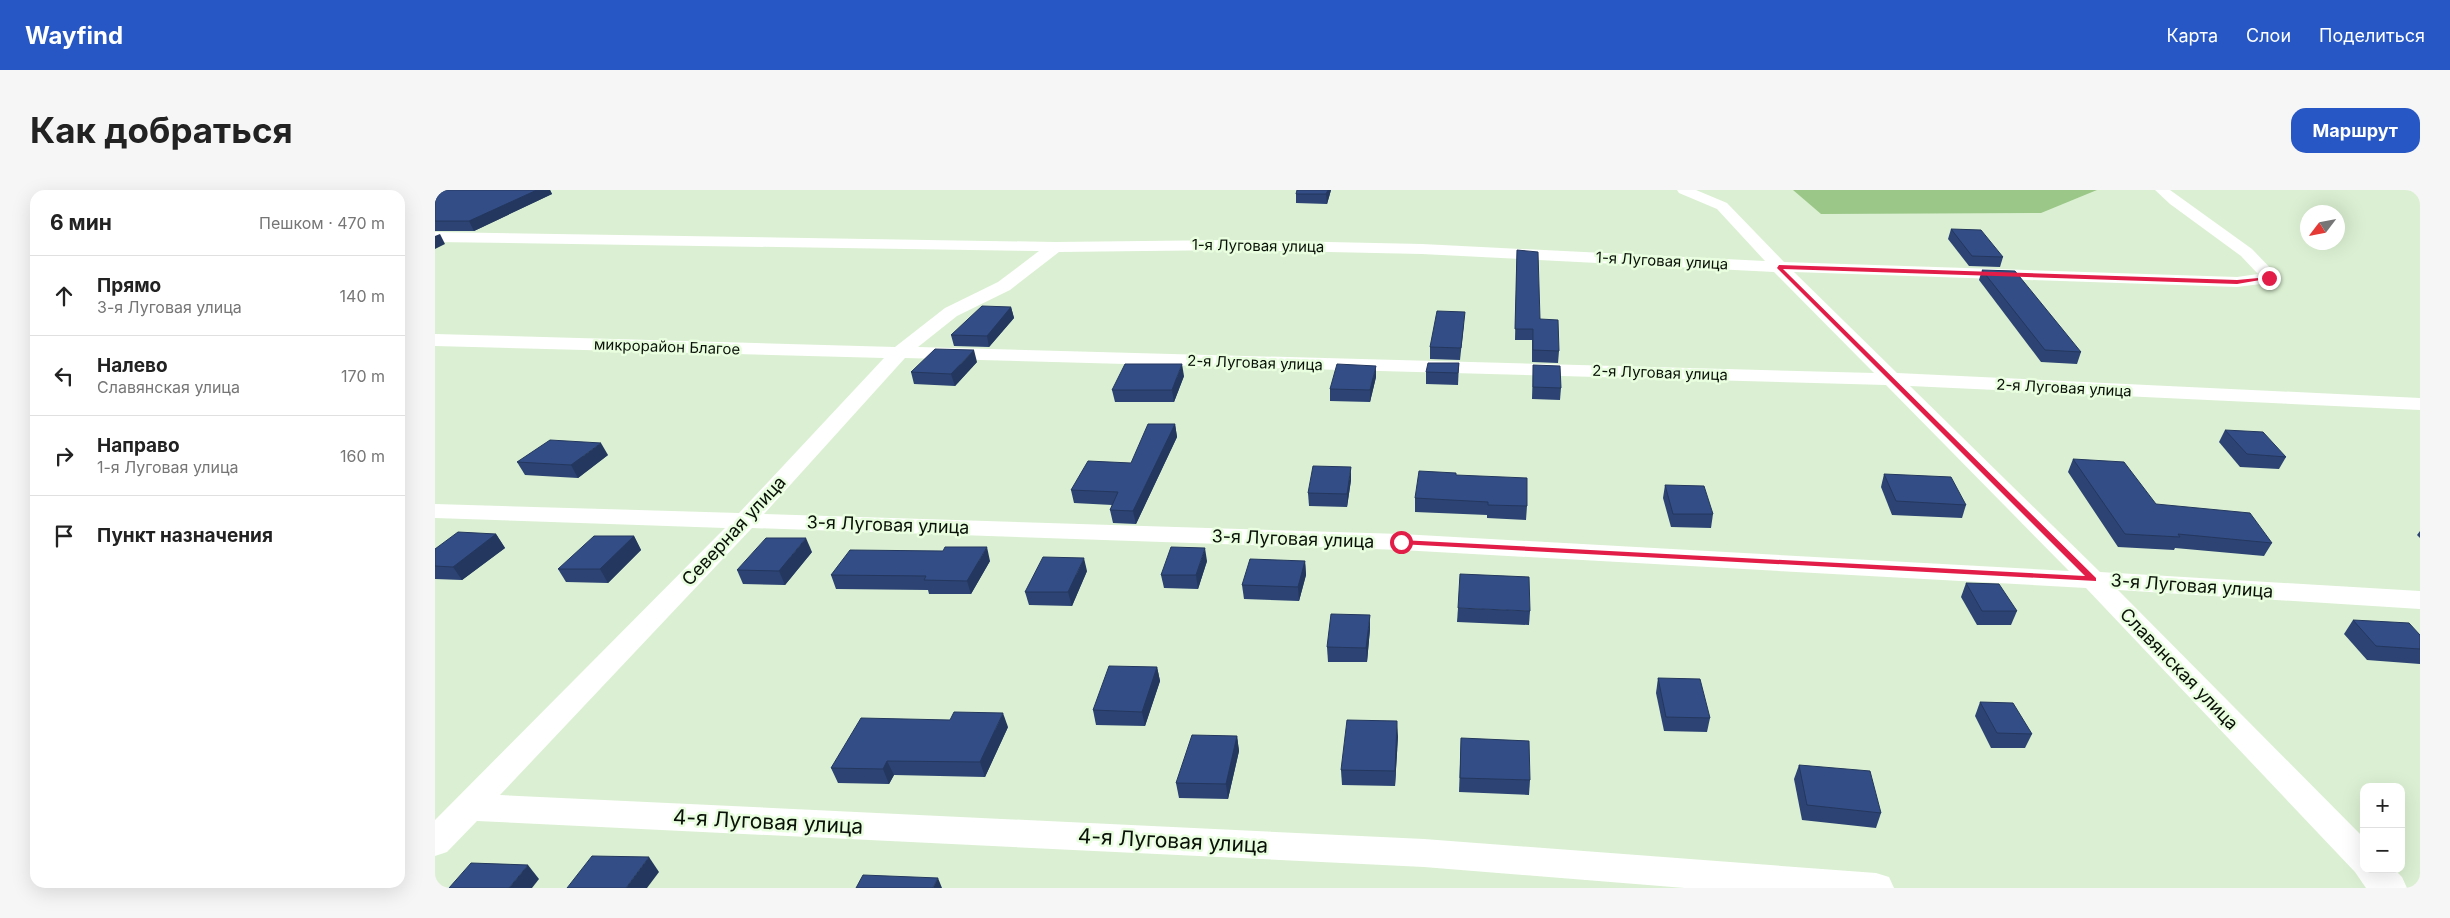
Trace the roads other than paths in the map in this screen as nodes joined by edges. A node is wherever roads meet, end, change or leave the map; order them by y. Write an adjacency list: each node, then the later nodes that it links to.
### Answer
1 (1684, 190): 5 (street, Славянская улица)
2 (2162, 190): 5 (street, 1-я Луговая улица)
3 (435, 237): 4 (street, 1-я Луговая улица)
4 (1055, 247): 5 (street, 1-я Луговая улица); 7 (street, Северная улица)
5 (1779, 267): 8 (street, Славянская улица)
6 (435, 340): 7 (street, микрорайон Благое)
7 (899, 353): 8 (street, 2-я Луговая улица); 11 (street, Северная улица)
8 (1891, 379): 9 (street, 2-я Луговая улица); 12 (street, Славянская улица)
9 (2420, 404)
10 (435, 511): 11 (street, 3-я Луговая улица)
11 (746, 520): 12 (street, 3-я Луговая улица); 14 (street, Северная улица)
12 (2093, 580): 13 (street, 3-я Луговая улица); 16 (street, Славянская улица)
13 (2420, 600)
14 (469, 807): 15 (street, Северная улица); 18 (street, 4-я Луговая улица)
15 (435, 842)
16 (2360, 857)
17 (2375, 873): 19 (street)
18 (1876, 888)
19 (2389, 888)

